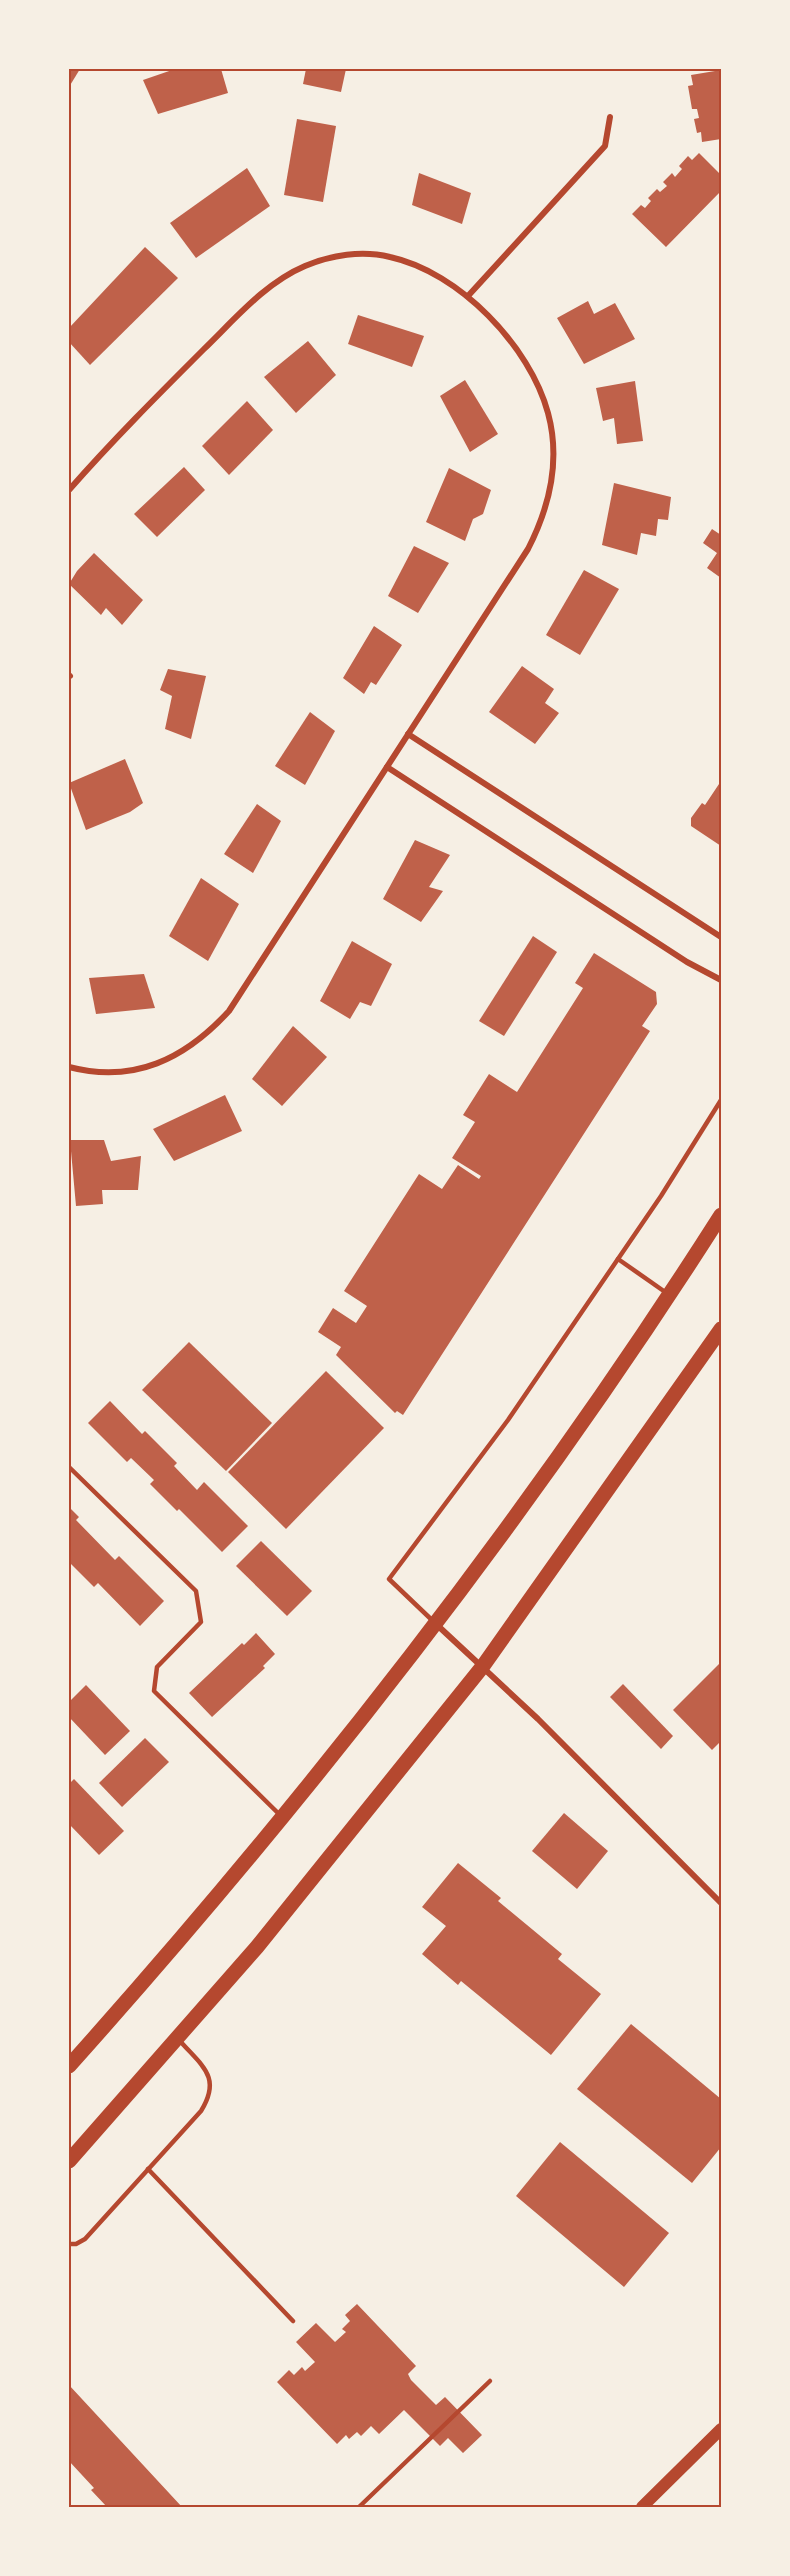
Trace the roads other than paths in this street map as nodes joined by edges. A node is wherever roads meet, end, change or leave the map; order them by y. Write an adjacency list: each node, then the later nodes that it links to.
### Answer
1 (610, 117): 2 (street)
2 (468, 296): 4 (street); 6 (street)
3 (69, 478): 4 (street)
4 (75, 484): 5 (street)
5 (69, 490)
6 (408, 734): 7 (street); 8 (street)
7 (387, 767): 9 (street); 10 (street)
8 (721, 937)
9 (721, 980)
10 (69, 1067)
11 (721, 1100): 13 (lane)
12 (721, 1215): 14 (highway)
13 (618, 1259): 14 (lane); 17 (lane)
14 (668, 1294): 17 (highway)
15 (721, 1329): 18 (highway)
16 (69, 1467): 19 (lane)
17 (435, 1623): 18 (street); 19 (highway)
18 (483, 1666): 20 (street); 21 (highway)
19 (283, 1818): 22 (highway)
20 (721, 1903)
21 (177, 2037): 23 (highway); 24 (lane)
22 (69, 2066)
23 (69, 2161)
24 (148, 2169): 25 (lane); 26 (lane)
25 (69, 2244)
26 (292, 2321)
27 (490, 2381): 29 (lane)
28 (721, 2429): 30 (main road)
29 (359, 2507)
30 (642, 2507)

